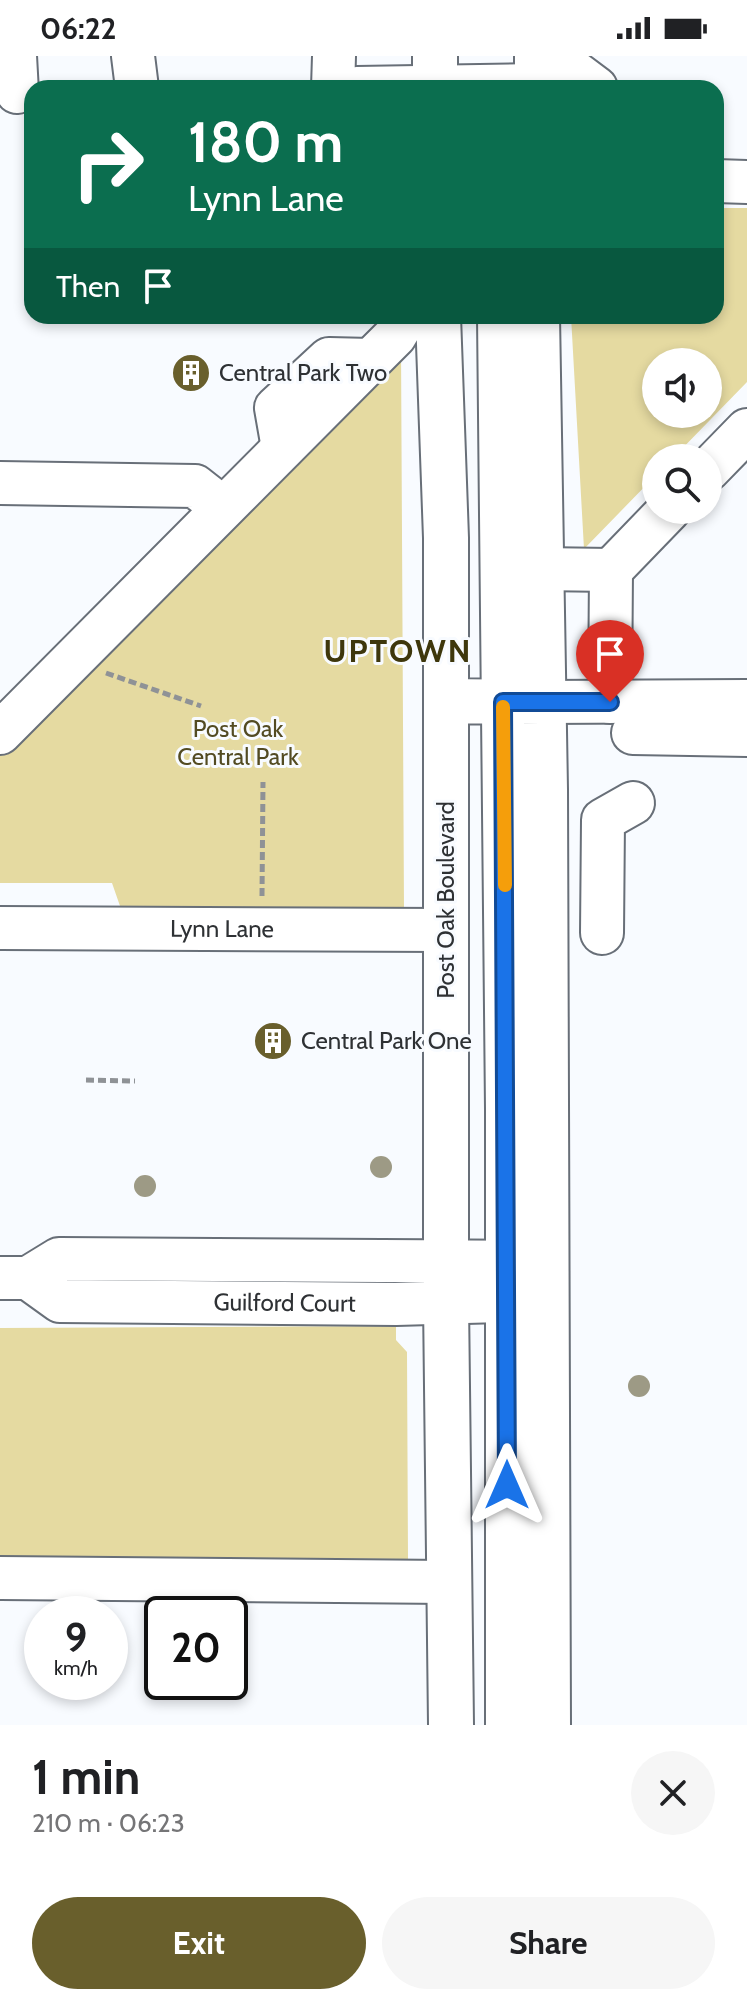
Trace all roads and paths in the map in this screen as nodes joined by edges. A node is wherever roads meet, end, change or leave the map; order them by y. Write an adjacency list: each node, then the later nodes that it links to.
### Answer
1 (133, 56): 4 (street)
2 (334, 56): 5 (street)
3 (490, 77): 6 (street); 7 (street)
4 (136, 80)
5 (333, 80)
6 (454, 80)
7 (585, 80)
8 (724, 181): 9 (street)
9 (747, 182)
10 (479, 324): 22 (street)
11 (499, 324): 22 (street)
12 (537, 324): 19 (main road, Post Oak Boulevard)
13 (410, 333): 17 (street); 22 (main road, Post Oak Boulevard)
14 (747, 430): 15 (street)
15 (722, 456)
16 (0, 483): 17 (street)
17 (223, 508): 21 (street)
18 (655, 524): 20 (street)
19 (540, 569): 20 (street); 22 (main road, Post Oak Boulevard)
20 (611, 570): 25 (street)
21 (71, 661): 24 (path); 26 (street)
22 (493, 701): 25 (street); 32 (main road, Post Oak Boulevard); 37 (main road, Post Oak Boulevard); 37 (street)
23 (747, 701): 25 (street)
24 (201, 706)
25 (622, 718): 27 (street)
26 (0, 733)
27 (747, 735)
28 (263, 782): 31 (path)
29 (633, 803): 33 (street)
30 (0, 928): 31 (street, Lynn Lane)
31 (262, 929): 32 (street, Lynn Lane)
32 (445, 930): 37 (main road, Post Oak Boulevard)
33 (602, 933)
34 (86, 1080): 35 (path)
35 (135, 1081)
36 (14, 1278): 37 (street, Guilford Court)
37 (496, 1281): 39 (main road, Post Oak Boulevard); 41 (street); 42 (street); 43 (main road, Post Oak Boulevard)
38 (0, 1578): 39 (street)
39 (448, 1582): 40 (main road, Post Oak Boulevard)
40 (451, 1725)
41 (487, 1725)
42 (507, 1725)
43 (548, 1725)

